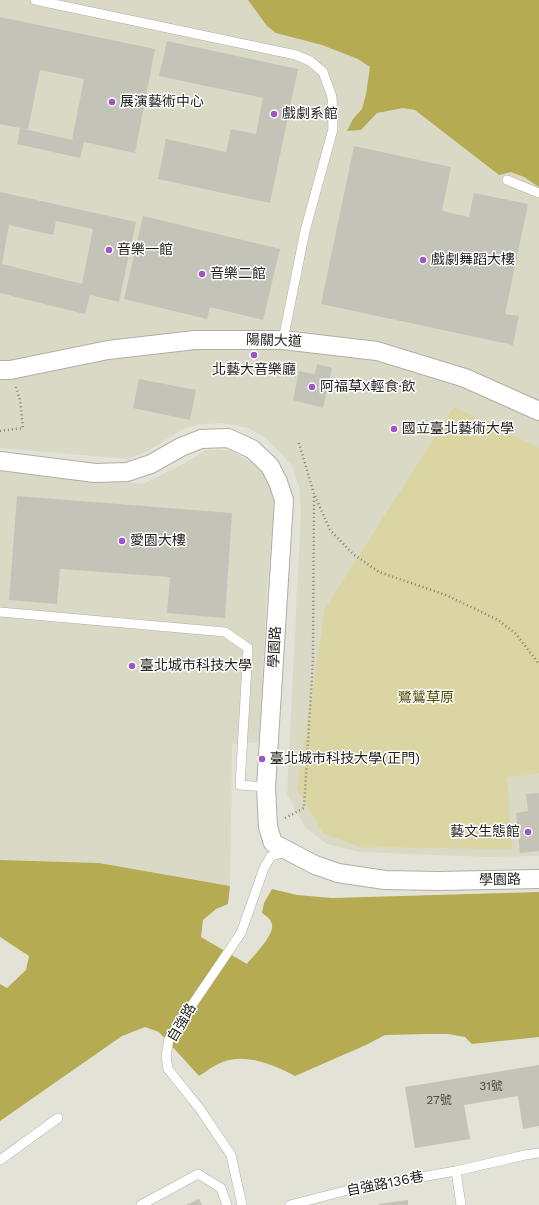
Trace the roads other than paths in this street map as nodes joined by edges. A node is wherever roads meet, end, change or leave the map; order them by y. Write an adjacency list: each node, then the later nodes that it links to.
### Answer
1 (35, 0): 4 (lane)
2 (507, 180): 3 (lane)
3 (539, 193)
4 (283, 340): 5 (street, 陽關大道); 6 (street, 陽關大道)
5 (5, 370)
6 (539, 411)
7 (0, 461): 9 (street, 學園路)
8 (0, 612): 9 (lane)
9 (266, 787): 10 (street, 學園路)
10 (289, 851): 11 (street, 學園路); 18 (lane, 自強路)
11 (539, 879)
12 (58, 1118): 14 (lane)
13 (539, 1153): 15 (lane, 自強路136巷)
14 (0, 1160)
15 (456, 1171): 19 (lane, 自強路136巷); 20 (lane)
16 (141, 1205): 17 (lane)
17 (227, 1205)
18 (242, 1205)
19 (290, 1205)
20 (461, 1205)

